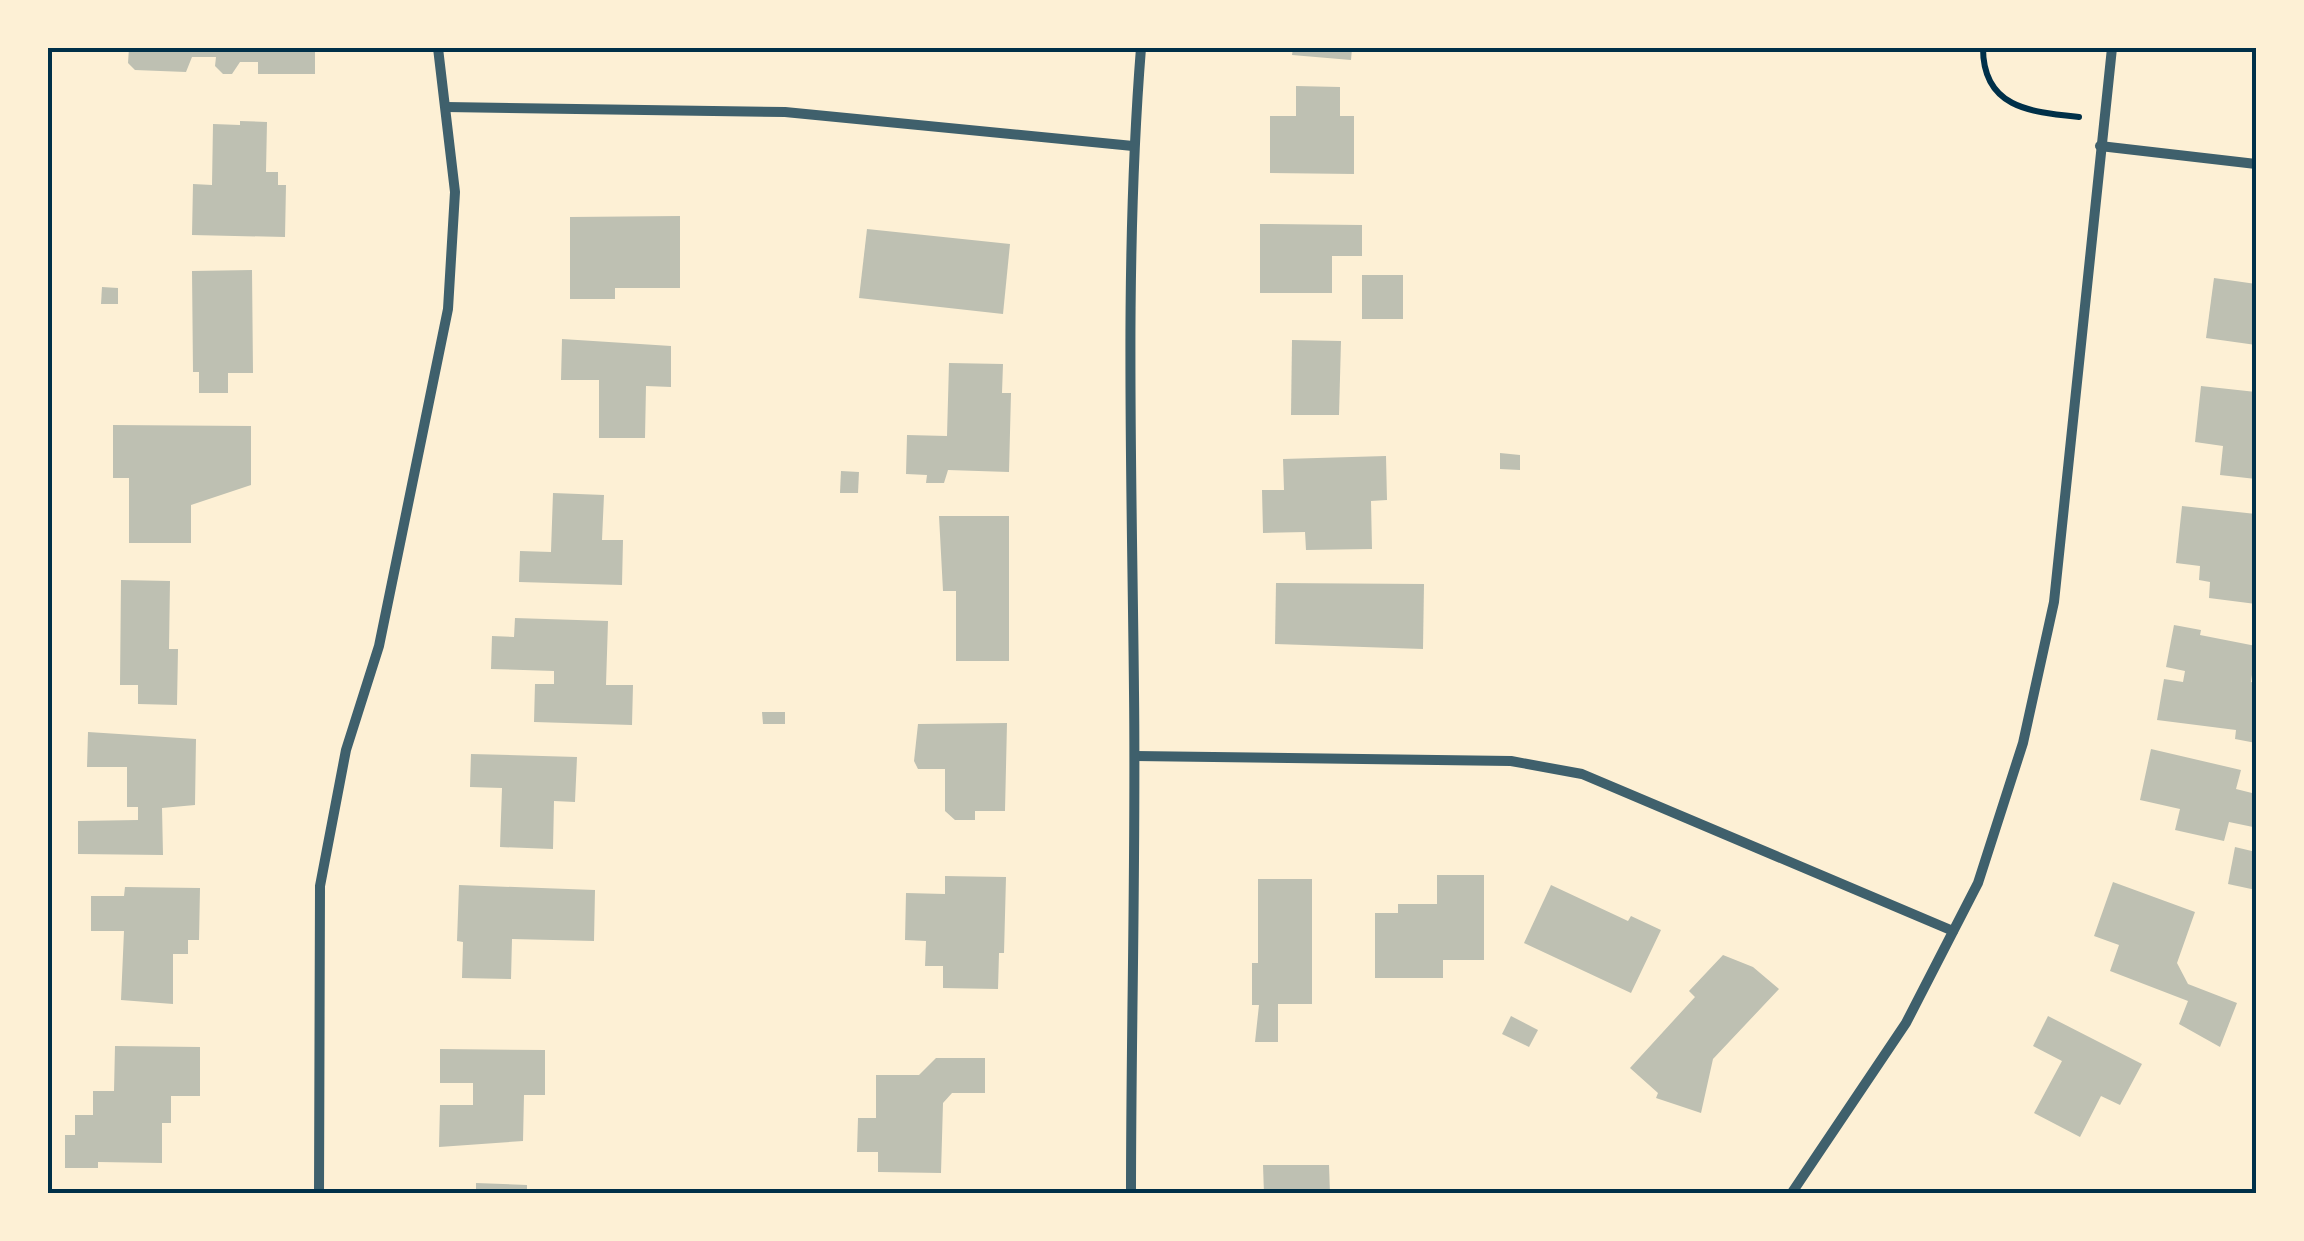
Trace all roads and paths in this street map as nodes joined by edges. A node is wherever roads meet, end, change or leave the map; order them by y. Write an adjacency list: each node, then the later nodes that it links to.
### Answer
1 (438, 48): 5 (street)
2 (1141, 48): 7 (street)
3 (1983, 48): 6 (path)
4 (2112, 48): 8 (street)
5 (446, 108): 7 (street); 12 (street)
6 (2079, 118)
7 (1133, 146): 10 (street)
8 (2100, 146): 9 (street); 11 (street)
9 (2256, 164)
10 (1135, 756): 11 (street); 13 (street)
11 (1953, 931): 14 (street)
12 (319, 1194)
13 (1131, 1194)
14 (1791, 1194)

